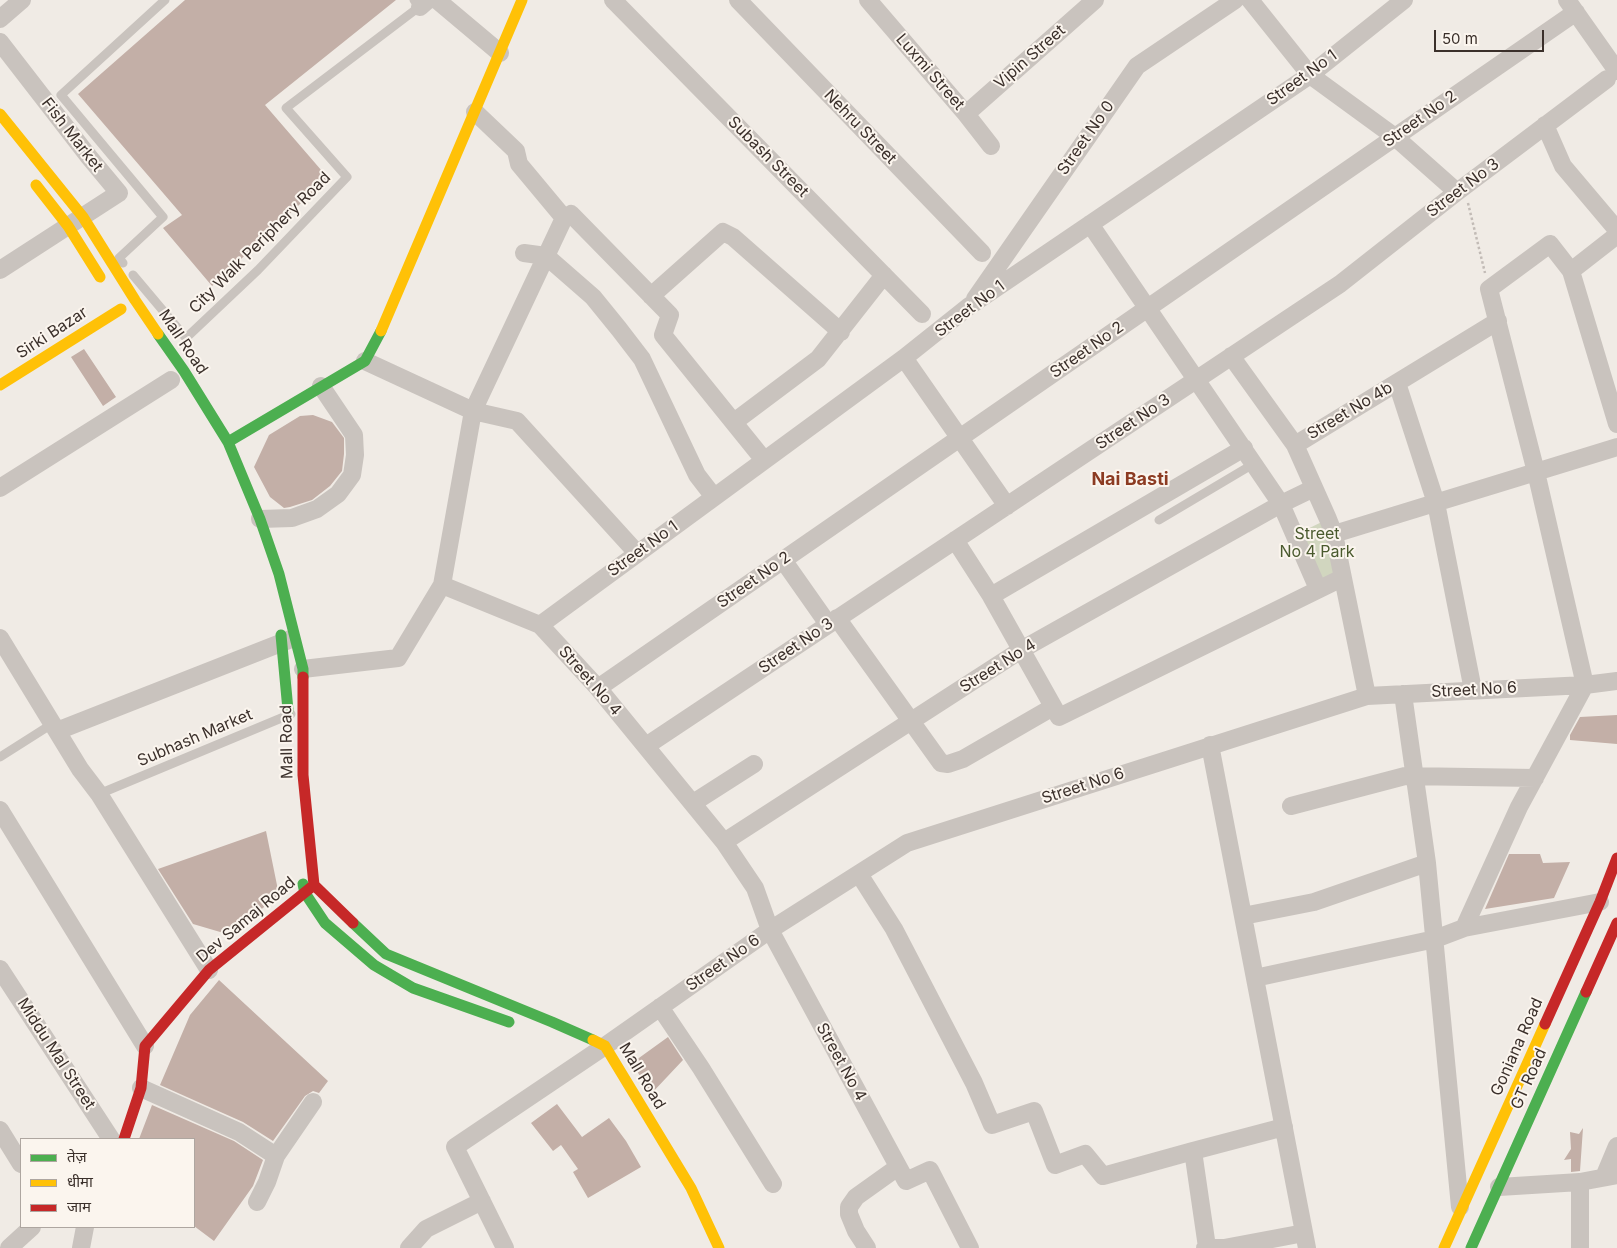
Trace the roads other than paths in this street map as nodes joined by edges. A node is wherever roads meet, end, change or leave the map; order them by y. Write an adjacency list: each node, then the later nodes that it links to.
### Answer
1 (22, 0): 14 (street)
2 (165, 0): 40 (lane, City Walk Periphery Road)
3 (438, 0): 16 (street)
4 (522, 0): 16 (main road)
5 (613, 0): 38 (street, Subash Street)
6 (738, 0): 34 (street, Nehru Street)
7 (868, 0): 21 (street, Luxmi Street)
8 (1095, 0): 21 (street, Vipin Street)
9 (1234, 0): 43 (street, Street No 0)
10 (1250, 0): 17 (street)
11 (1404, 0): 17 (street, Street No 1)
12 (421, 2): 40 (lane, City Walk Periphery Road)
13 (1572, 6): 18 (street); 23 (street, Street No 2)
14 (0, 19)
15 (0, 42): 27 (street, Fish Market)
16 (500, 52): 19 (main road)
17 (1310, 75): 23 (street); 29 (street, Street No 1)
18 (1612, 75): 22 (street, Street No 3)
19 (475, 112): 28 (street); 51 (main road)
20 (0, 114): 27 (main road, Mall Road)
21 (966, 114): 24 (street, Luxmi Street)
22 (1545, 125): 26 (street, Street No 3); 31 (street)
23 (1395, 137): 26 (street); 45 (street, Street No 2)
24 (990, 146)
25 (31, 179): 30 (main road)
26 (1460, 189): 49 (street, Street No 3)
27 (83, 217): 30 (street); 42 (main road, Mall Road)
28 (564, 218): 35 (street); 41 (street)
29 (1090, 224): 43 (street, Street No 1); 45 (street)
30 (68, 226): 36 (street); 39 (main road)
31 (1617, 230)
32 (1617, 235): 37 (street)
33 (524, 253): 35 (street)
34 (982, 253)
35 (546, 256): 57 (street); 70 (street)
36 (0, 270)
37 (1571, 271): 47 (street); 59 (street)
38 (884, 275): 46 (street, Subash Street); 48 (street)
39 (105, 284)
40 (145, 291): 42 (main road)
41 (651, 296): 48 (street); 58 (street)
42 (135, 300): 61 (main road, Mall Road)
43 (968, 307): 50 (street, Street No 1)
44 (121, 308): 55 (main road, Sirki Bazar)
45 (1148, 308): 52 (street); 60 (street, Street No 2)
46 (922, 314)
47 (1498, 321): 54 (street, Street No 4b); 67 (street)
48 (841, 332): 58 (street)
49 (1231, 356): 52 (street, Street No 3); 62 (street, Street No 4b)
50 (904, 358): 60 (street); 65 (street, Street No 1)
51 (365, 361): 56 (main road); 57 (street)
52 (1197, 379): 64 (street); 73 (street, Street No 3)
53 (170, 380): 68 (street)
54 (1397, 382): 62 (street, Street No 4b); 71 (street)
55 (0, 385)
56 (321, 386): 61 (main road); 74 (street)
57 (473, 412): 79 (street); 82 (street)
58 (734, 422): 65 (street)
59 (1617, 424)
60 (960, 438): 73 (street); 80 (street, Street No 2)
61 (228, 442): 74 (main road, Mall Road)
62 (1295, 445): 69 (street)
63 (1617, 447): 67 (street)
64 (1244, 448): 66 (street); 85 (street)
65 (764, 460): 70 (street, Street No 1)
66 (1255, 464): 72 (street); 75 (lane)
67 (1536, 472): 71 (street); 94 (street)
68 (0, 488)
69 (1314, 488): 72 (street, Street No 4); 76 (street)
70 (714, 497): 79 (street, Street No 1)
71 (1436, 503): 76 (street); 96 (street)
72 (1281, 504): 84 (street); 91 (street, Street No 4)
73 (1007, 506): 77 (street, Street No 3)
74 (260, 519): 90 (main road, Mall Road)
75 (1160, 520)
76 (1334, 534): 81 (street)
77 (955, 540): 85 (street); 86 (street, Street No 3)
78 (259, 551): 83 (main road)
79 (637, 553): 88 (street, Street No 1)
80 (783, 560): 86 (street); 95 (street, Street No 2)
81 (1342, 578): 84 (street); 98 (street)
82 (442, 585): 88 (street, Street No 4); 92 (street)
83 (270, 588)
84 (1318, 589): 99 (street)
85 (991, 596): 91 (street)
86 (833, 621): 102 (street); 105 (street, Street No 3)
87 (278, 624): 90 (main road)
88 (540, 625): 95 (street, Street No 4)
89 (0, 638): 103 (street)
90 (288, 641): 92 (main road, Mall Road); 101 (main road); 103 (street)
91 (1021, 650): 99 (street); 102 (street, Street No 4)
92 (303, 670): 100 (main road, Mall Road)
93 (1617, 681): 94 (street, Street No 6)
94 (1585, 685): 96 (street, Street No 6); 109 (street)
95 (598, 688): 105 (street, Street No 4)
96 (1473, 690): 97 (street, Street No 6)
97 (1403, 694): 98 (street, Street No 6); 108 (street)
98 (1366, 696): 104 (street, Street No 6)
99 (1054, 707): 102 (street)
100 (303, 710): 101 (lane, Subhash Market); 119 (main road, Mall Road)
101 (289, 720): 110 (lane, Subhash Market)
102 (912, 721): 114 (street, Street No 4)
103 (54, 728): 106 (lane); 110 (street)
104 (1210, 745): 117 (street, Street No 6); 122 (street)
105 (646, 746): 111 (street, Street No 4)
106 (0, 758)
107 (754, 764): 111 (street)
108 (1415, 776): 109 (street); 112 (street); 116 (street)
109 (1535, 778): 124 (street)
110 (99, 794): 129 (street)
111 (692, 803): 114 (street, Street No 4)
112 (1291, 806)
113 (0, 810): 133 (street)
114 (724, 842): 125 (street, Street No 4)
115 (1617, 858): 121 (main road, Goniana Road)
116 (1428, 863): 122 (street); 126 (street)
117 (859, 874): 125 (street, Street No 6); 142 (street)
118 (301, 876): 120 (main road)
119 (314, 885): 120 (main road, Dev Samaj Road); 134 (main road, Mall Road)
120 (305, 893): 129 (main road, Dev Samaj Road); 132 (main road)
121 (1600, 902): 124 (street); 127 (main road, Goniana Road)
122 (1243, 916): 130 (street)
123 (1617, 923): 127 (main road, GT Road)
124 (1464, 928): 126 (street)
125 (770, 930): 131 (street, Street No 6); 145 (street, Street No 4)
126 (1435, 938): 130 (street); 152 (street)
127 (1600, 943): 149 (main road, GT Road); 152 (main road, Goniana Road)
128 (0, 969): 139 (street, Middu Mal Street)
129 (209, 970): 133 (main road, Dev Samaj Road)
130 (1255, 978): 137 (street)
131 (660, 1007): 134 (street, Street No 6); 148 (street)
132 (522, 1027)
133 (145, 1046): 135 (main road)
134 (605, 1046): 150 (street, Street No 6); 160 (main road, Mall Road)
135 (141, 1088): 140 (main road); 143 (street)
136 (313, 1102): 143 (street)
137 (1284, 1127): 142 (street); 155 (street)
138 (0, 1130): 144 (street)
139 (110, 1138)
140 (124, 1138)
141 (1617, 1146): 146 (street)
142 (1193, 1151): 163 (street)
143 (276, 1156): 151 (street)
144 (20, 1162)
145 (898, 1167): 161 (street); 162 (street, Street No 4)
146 (1610, 1176): 147 (street)
147 (1580, 1182): 149 (street); 166 (street)
148 (773, 1184)
149 (1499, 1187): 165 (main road, GT Road)
150 (482, 1201): 158 (street); 159 (street)
151 (256, 1202)
152 (1461, 1210): 164 (main road, Goniana Road)
153 (31, 1228): 156 (street)
154 (85, 1228): 157 (street)
155 (1305, 1240): 163 (street)
156 (9, 1248)
157 (81, 1248)
158 (409, 1248)
159 (505, 1248)
160 (719, 1248)
161 (867, 1248)
162 (970, 1248)
163 (1206, 1248)
164 (1444, 1248)
165 (1471, 1248)
166 (1580, 1248)

